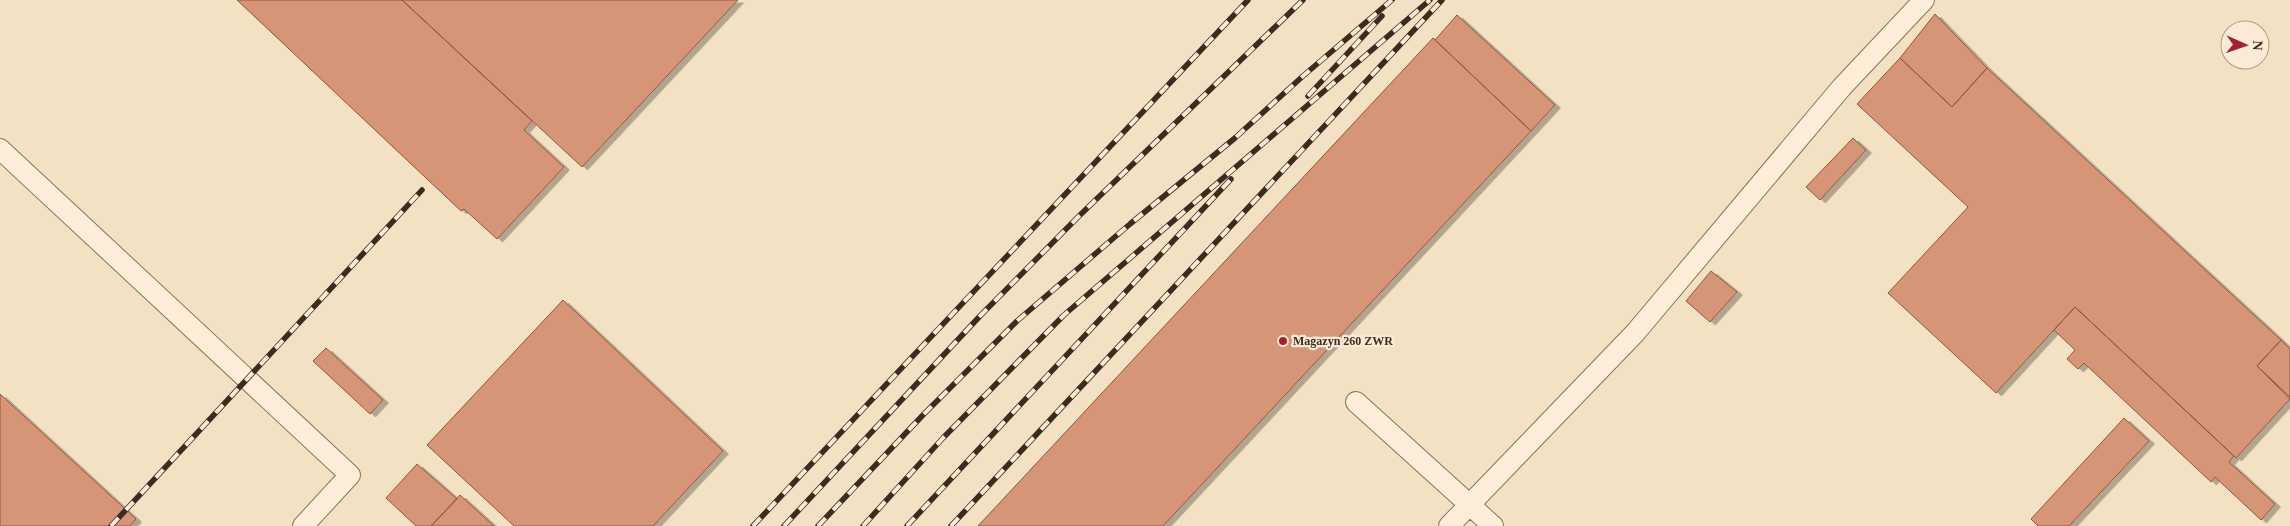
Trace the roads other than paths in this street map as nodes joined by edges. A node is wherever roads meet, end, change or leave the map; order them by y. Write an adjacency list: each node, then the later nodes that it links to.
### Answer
1 (1924, 0): 4 (lane)
2 (0, 149): 5 (lane)
3 (1356, 402): 4 (lane)
4 (1469, 504): 6 (lane); 7 (lane)
5 (303, 526)
6 (1449, 526)
7 (1492, 526)

